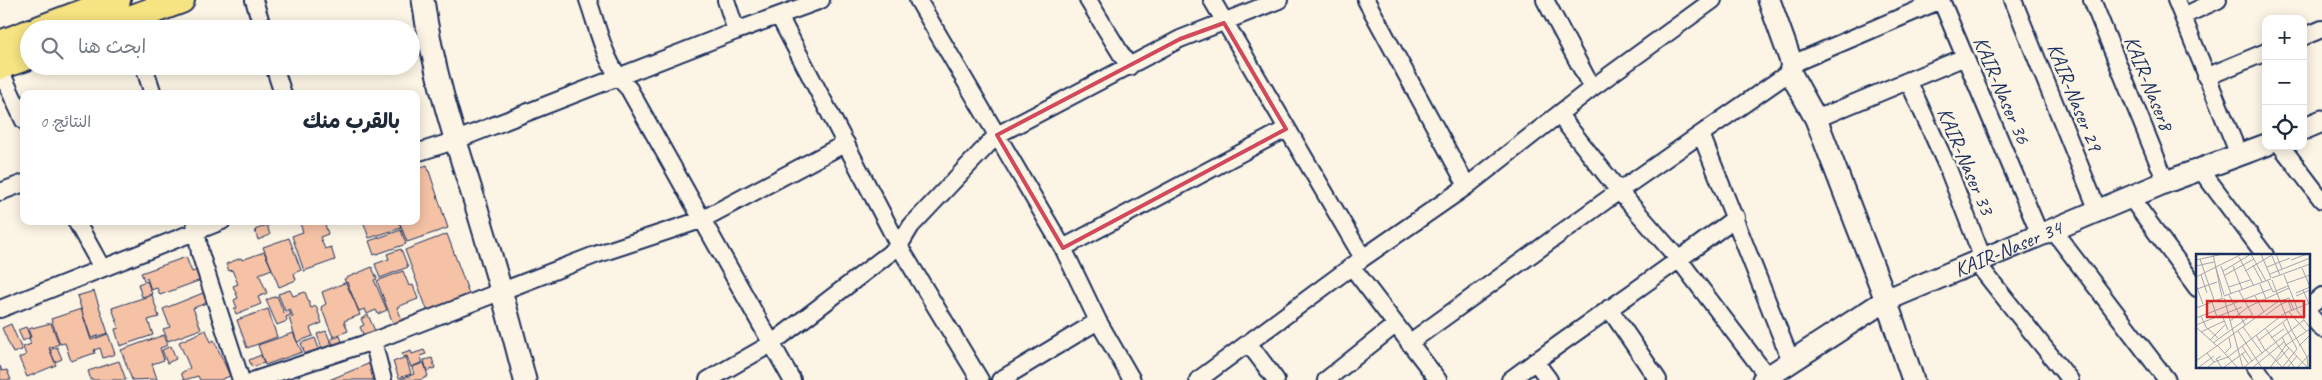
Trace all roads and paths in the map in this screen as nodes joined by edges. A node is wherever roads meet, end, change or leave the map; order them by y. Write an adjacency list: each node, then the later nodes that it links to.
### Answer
1 (181, 0): 21 (main road)
2 (254, 0): 25 (street)
3 (409, 0): 26 (street)
4 (423, 0): 34 (street)
5 (588, 0): 45 (street)
6 (726, 0): 30 (street)
7 (821, 0): 22 (street)
8 (918, 0): 56 (street)
9 (1088, 0): 39 (street)
10 (1212, 0): 27 (street)
11 (1279, 0): 27 (street)
12 (1366, 0): 67 (street)
13 (1545, 0): 47 (street)
14 (1713, 0): 47 (street)
15 (1768, 0): 40 (street)
16 (1941, 0): 36 (street, KAIR-Naser 36); 40 (street, KAIR-Naser 36)
17 (2013, 0): 72 (street, KAIR-Naser 29)
18 (2092, 0): 65 (street, KAIR-Naser8)
19 (2176, 0): 23 (street)
20 (2218, 0): 23 (street)
21 (126, 16): 24 (main road)
22 (779, 16): 30 (street); 59 (street)
23 (2182, 16): 44 (street)
24 (100, 20)
25 (260, 20)
26 (418, 20)
27 (1224, 23): 39 (street); 55 (street)
28 (420, 25): 34 (street)
29 (2322, 29): 31 (street)
30 (736, 31): 45 (street)
31 (2307, 35)
32 (20, 36): 33 (main road)
33 (0, 44)
34 (429, 46): 58 (street)
35 (2262, 54): 44 (street)
36 (1965, 57): 46 (street); 77 (street, KAIR-Naser 36)
37 (20, 59): 38 (main road)
38 (0, 66)
39 (1129, 67): 56 (street)
40 (1791, 68): 52 (street); 57 (street, KAIR-Naser 36)
41 (0, 70): 50 (street)
42 (147, 75): 48 (street)
43 (277, 75): 49 (street)
44 (2206, 77): 63 (street)
45 (618, 78): 58 (street); 74 (street)
46 (1908, 80): 52 (street); 82 (street, KAIR-Naser 33)
47 (1592, 88): 51 (street)
48 (152, 90)
49 (282, 90)
50 (20, 112)
51 (1559, 115): 67 (street); 68 (street)
52 (1816, 119): 88 (street)
53 (2322, 121): 54 (street)
54 (2307, 127)
55 (1286, 129): 79 (street); 83 (street)
56 (997, 134): 78 (street); 79 (street)
57 (1701, 134): 68 (street, KAIR-Naser 36); 73 (street)
58 (454, 141): 62 (street); 86 (street)
59 (846, 143): 74 (street); 78 (street)
60 (2262, 146): 63 (street, KAIR-Naser 34)
61 (2284, 150): 71 (street)
62 (420, 152)
63 (2239, 154): 64 (street, KAIR-Naser 34)
64 (2200, 169): 65 (street, KAIR-Naser 34); 80 (street)
65 (2166, 182): 70 (street, KAIR-Naser 34)
66 (20, 184): 69 (street)
67 (1467, 186): 83 (street)
68 (1619, 191): 81 (street); 97 (street, KAIR-Naser 36)
69 (0, 192)
70 (2131, 198): 72 (street, KAIR-Naser 34); 85 (street)
71 (2322, 200)
72 (2098, 211): 77 (street, KAIR-Naser 34)
73 (1736, 217): 81 (street); 101 (street)
74 (701, 220): 86 (street); 98 (street)
75 (78, 225): 84 (street)
76 (197, 226): 84 (street); 104 (street)
77 (2046, 232): 82 (street, KAIR-Naser 34); 122 (street, KAIR-Naser 36)
78 (899, 246): 98 (street); 110 (street)
79 (1062, 248): 93 (street)
80 (2264, 254)
81 (1680, 261): 90 (street); 103 (street)
82 (1979, 261): 88 (street, KAIR-Naser 34); 121 (street, KAIR-Naser 33)
83 (1358, 262): 94 (street); 99 (street)
84 (102, 268): 91 (street)
85 (2196, 287)
86 (502, 292): 96 (street); 107 (street)
87 (2322, 296): 89 (street)
88 (1886, 300): 101 (street, KAIR-Naser 34); 120 (street)
89 (2310, 306)
90 (1609, 308): 100 (street); 119 (street)
91 (0, 309)
92 (2310, 315): 95 (street)
93 (1098, 321): 111 (street); 112 (street)
94 (1395, 325): 97 (street); 115 (street)
95 (2322, 330)
96 (373, 341): 105 (street); 106 (street)
97 (1409, 343): 116 (street)
98 (771, 344): 108 (street); 109 (street)
99 (1249, 344): 113 (street); 114 (street)
100 (1535, 361): 117 (street); 118 (street)
101 (1792, 361): 103 (street, KAIR-Naser 34)
102 (2256, 368): 123 (street)
103 (1765, 378)
104 (242, 380)
105 (255, 380)
106 (383, 380)
107 (525, 380)
108 (708, 380)
109 (792, 380)
110 (980, 380)
111 (1000, 380)
112 (1132, 380)
113 (1198, 380)
114 (1276, 380)
115 (1326, 380)
116 (1438, 380)
117 (1510, 380)
118 (1549, 380)
119 (1658, 380)
120 (1914, 380)
121 (2070, 380)
122 (2167, 380)
123 (2265, 380)

